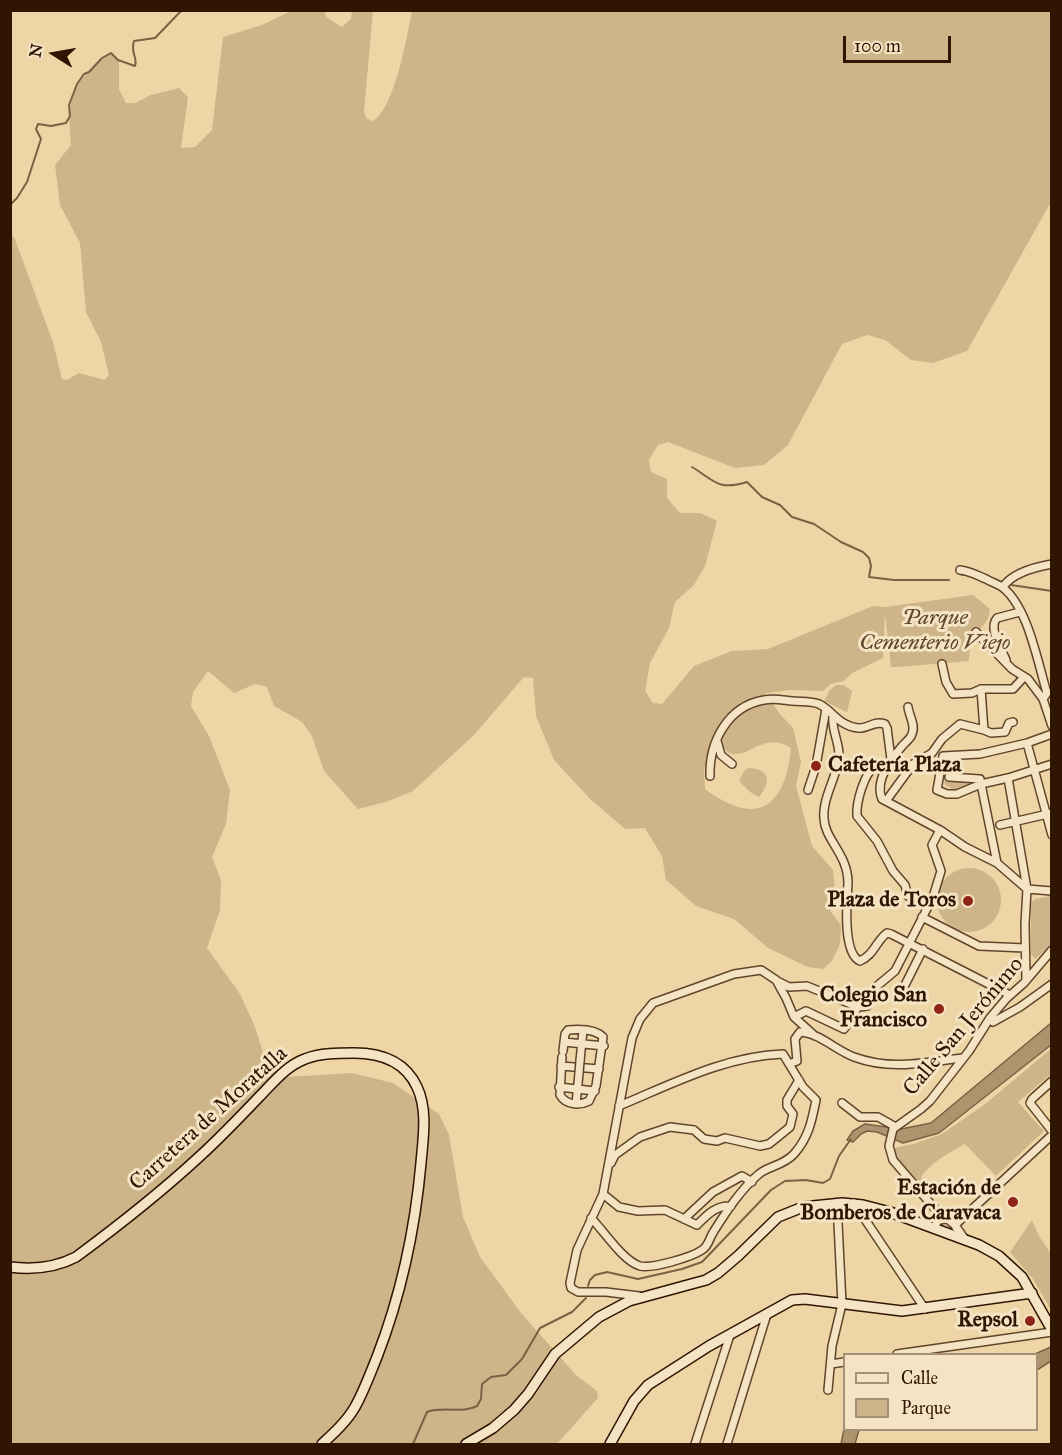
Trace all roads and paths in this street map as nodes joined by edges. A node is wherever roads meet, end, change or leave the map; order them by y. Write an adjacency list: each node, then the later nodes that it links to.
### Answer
1 (1052, 564): 3 (street)
2 (960, 570): 3 (street)
3 (1003, 587): 4 (street)
4 (1020, 612): 6 (street); 10 (street)
5 (976, 632): 6 (street)
6 (1007, 662): 8 (street)
7 (942, 664): 9 (street)
8 (1024, 677): 9 (street); 10 (street)
9 (981, 689): 16 (street)
10 (1043, 699): 15 (street)
11 (908, 707): 20 (street)
12 (826, 709): 13 (street); 18 (street); 28 (street)
13 (832, 716): 20 (street); 42 (street)
14 (1013, 722): 16 (street)
15 (1051, 725)
16 (984, 730): 29 (street)
17 (1052, 734): 19 (street)
18 (717, 738): 21 (street); 24 (street)
19 (1027, 743): 23 (street); 27 (street)
20 (890, 763): 29 (street); 39 (street)
21 (732, 764)
22 (1052, 764): 23 (street)
23 (1034, 770): 26 (street); 30 (street)
24 (710, 776)
25 (949, 777): 27 (street)
26 (1008, 778): 27 (street); 31 (street)
27 (981, 784): 35 (street)
28 (808, 790)
29 (886, 801): 33 (street)
30 (1048, 814): 31 (street); 34 (street)
31 (1015, 821): 32 (street); 36 (street)
32 (1000, 825)
33 (940, 830): 35 (street); 39 (street)
34 (1052, 835)
35 (997, 863): 36 (street)
36 (1027, 889): 37 (street); 40 (street)
37 (1038, 891): 38 (street); 40 (street)
38 (1052, 891)
39 (928, 906): 41 (street)
40 (1026, 906): 43 (street)
41 (922, 917): 42 (street); 43 (street)
42 (910, 942): 44 (street); 51 (street)
43 (1025, 948): 47 (street)
44 (923, 950): 49 (street); 50 (street)
45 (1052, 950): 47 (street, Calle San Jerónimo)
46 (776, 980): 51 (street); 52 (street); 70 (street)
47 (1026, 980): 50 (street, Calle San Jerónimo)
48 (1052, 984): 53 (street)
49 (904, 987)
50 (1010, 995): 53 (street, Calle San Jerónimo)
51 (858, 1007): 52 (street)
52 (794, 1017): 55 (street)
53 (990, 1018): 59 (street, Calle San Jerónimo)
54 (583, 1030): 56 (street); 57 (street); 58 (street)
55 (816, 1036): 59 (street); 60 (street)
56 (564, 1042): 57 (street); 61 (street)
57 (582, 1044): 58 (street); 66 (street, bridge)
58 (604, 1046): 62 (street)
59 (963, 1058): 71 (street, Calle San Jerónimo)
60 (789, 1064): 63 (street); 70 (street)
61 (561, 1066): 62 (street); 65 (street)
62 (599, 1069): 67 (street)
63 (799, 1080): 73 (street); 74 (street)
64 (1052, 1081): 72 (street)
65 (559, 1087): 66 (street); 69 (street)
66 (578, 1090): 67 (street); 69 (street)
67 (595, 1091): 69 (street)
68 (842, 1103): 71 (street)
69 (576, 1104)
70 (620, 1106): 73 (street)
71 (894, 1128): 79 (street)
72 (1052, 1133): 84 (street)
73 (607, 1173): 75 (street)
74 (752, 1182): 78 (street); 81 (street)
75 (603, 1194): 80 (street); 81 (street)
76 (837, 1203): 77 (main road); 87 (main road); 88 (street)
77 (854, 1203): 83 (main road); 89 (street)
78 (731, 1206): 80 (street); 81 (street)
79 (936, 1210): 82 (street); 83 (street)
80 (591, 1218): 87 (street)
81 (684, 1219)
82 (947, 1219): 83 (street); 84 (street)
83 (936, 1226): 84 (main road)
84 (951, 1229): 86 (main road)
85 (10, 1267): 97 (main road, Carretera de Moratalla)
86 (1032, 1293): 89 (main road); 91 (main road)
87 (644, 1297): 98 (main road)
88 (842, 1304): 89 (main road); 90 (main road); 95 (street)
89 (925, 1309)
90 (767, 1314): 92 (main road); 101 (street)
91 (1052, 1331): 93 (street)
92 (730, 1335): 99 (main road); 100 (street)
93 (904, 1353)
94 (843, 1362): 95 (street)
95 (831, 1364): 96 (street)
96 (828, 1389)
97 (322, 1444)
98 (466, 1444)
99 (610, 1444)
100 (695, 1444)
101 (727, 1444)

